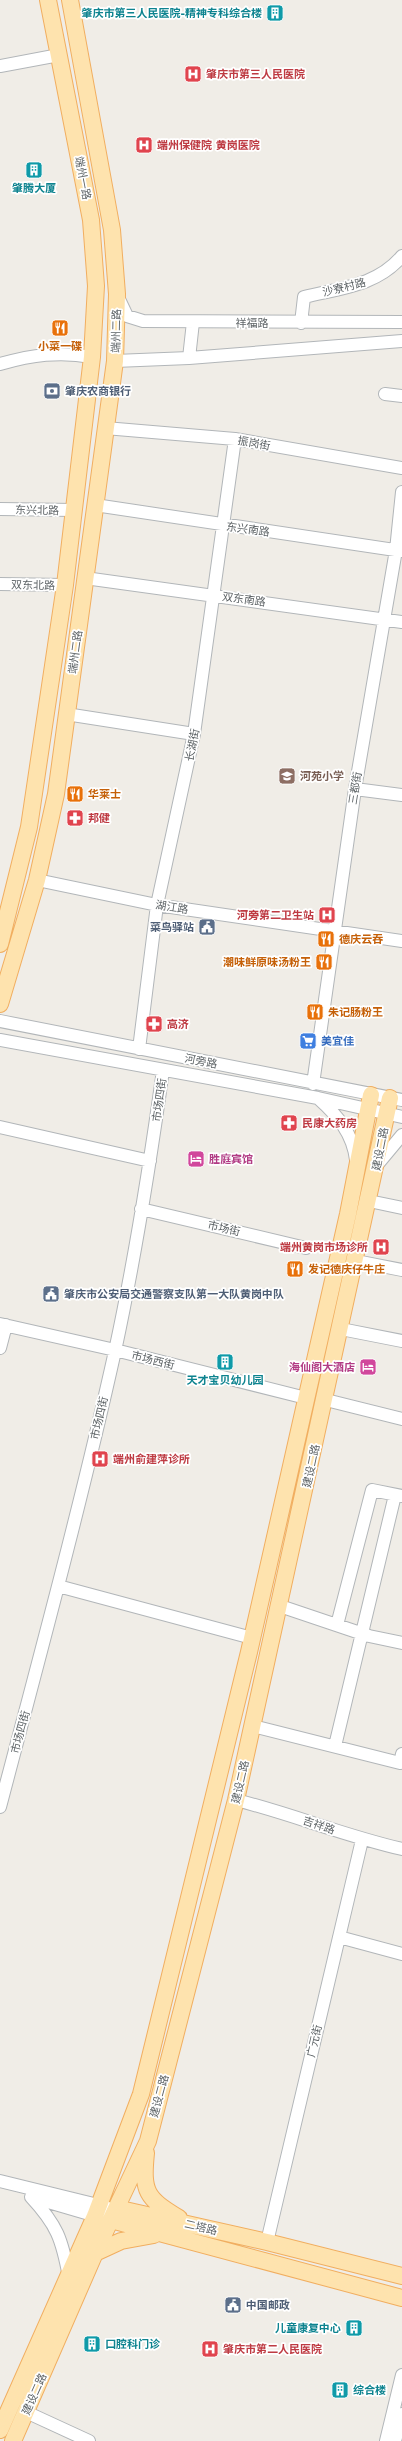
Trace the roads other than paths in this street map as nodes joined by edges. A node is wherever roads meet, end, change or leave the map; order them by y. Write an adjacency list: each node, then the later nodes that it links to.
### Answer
1 (48, 0): 3 (main road, 端州一路)
2 (70, 0): 6 (main road, 端州一路)
3 (59, 55): 4 (street); 11 (main road, 端州一路)
4 (0, 66)
5 (402, 256): 9 (street, 沙寮村路)
6 (117, 294): 7 (street, 祥福路); 13 (main road, 端州二路)
7 (193, 322): 9 (street, 祥福路); 12 (street)
8 (402, 322): 9 (street, 祥福路)
9 (300, 323)
10 (402, 341): 12 (street)
11 (92, 357): 14 (street); 23 (main road, 端州二路)
12 (189, 358): 13 (street)
13 (116, 361): 17 (main road, 端州二路)
14 (0, 364)
15 (385, 394): 16 (street)
16 (402, 396)
17 (105, 428): 18 (street, 振岗街); 21 (main road, 端州二路)
18 (235, 439): 19 (street, 振岗街); 24 (street, 长湖街)
19 (402, 468)
20 (402, 492): 25 (street, 三都街)
21 (95, 505): 24 (street, 东兴南路); 26 (main road, 端州二路)
22 (0, 509): 23 (street, 东兴北路)
23 (75, 510): 28 (main road, 端州二路)
24 (224, 526): 25 (street, 东兴南路); 29 (street, 长湖街)
25 (399, 550): 30 (street, 三都街)
26 (85, 578): 29 (street, 双东南路); 32 (main road, 端州二路)
27 (0, 584): 28 (street, 双东北路)
28 (65, 585): 40 (main road, 端州二路)
29 (214, 595): 30 (street, 双东南路); 33 (street, 长湖街)
30 (384, 619): 31 (street, 双东南路); 34 (street, 三都街)
31 (402, 622)
32 (66, 714): 33 (street); 36 (main road, 端州二路)
33 (194, 734): 37 (street, 长湖街)
34 (355, 789): 35 (street); 38 (street, 三都街)
35 (402, 795)
36 (37, 880): 37 (street, 湖江路); 41 (main road, 端州二路)
37 (157, 905): 38 (street, 湖江路); 44 (street, 长湖街)
38 (334, 932): 39 (street, 湖江路); 46 (street, 三都街)
39 (402, 941)
40 (0, 944)
41 (2, 994)
42 (0, 1021): 44 (street, 河旁路)
43 (0, 1040): 45 (street, 河旁路)
44 (139, 1049): 46 (street, 河旁路)
45 (163, 1070): 47 (street, 河旁路); 52 (street, 市场四街)
46 (313, 1084): 48 (street, 河旁路)
47 (318, 1098): 48 (street, 河旁路); 53 (street)
48 (369, 1102): 49 (street, 河旁路); 53 (main road, 建设二路)
49 (395, 1107): 54 (main road, 建设二路)
50 (0, 1127): 52 (street)
51 (402, 1135): 54 (street)
52 (150, 1161): 57 (street, 市场四街)
53 (356, 1165): 58 (main road, 建设二路)
54 (377, 1165): 55 (main road, 建设二路)
55 (369, 1201): 56 (street); 59 (main road, 建设二路)
56 (402, 1208)
57 (141, 1209): 60 (street, 市场街); 67 (street, 市场四街)
58 (348, 1214): 59 (main road); 68 (main road, 建设二路)
59 (366, 1217): 61 (main road, 建设二路)
60 (306, 1248)
61 (356, 1261): 62 (street); 64 (main road, 建设二路)
62 (402, 1270)
63 (3, 1324): 66 (street); 67 (street, 市场西街)
64 (341, 1329): 65 (street); 69 (main road, 建设二路)
65 (402, 1341)
66 (0, 1348)
67 (115, 1350): 68 (street, 市场西街); 72 (street, 市场四街)
68 (306, 1398): 76 (main road, 建设二路)
69 (326, 1400): 70 (street); 73 (main road, 建设二路)
70 (402, 1419)
71 (398, 1496): 74 (street); 75 (street)
72 (58, 1586): 76 (street); 82 (street, 市场四街)
73 (280, 1606): 74 (street); 78 (main road, 建设二路)
74 (337, 1625): 75 (street)
75 (362, 1633): 77 (street); 79 (street)
76 (252, 1638): 87 (main road, 建设二路)
77 (402, 1643)
78 (253, 1726): 79 (street); 81 (main road, 建设二路)
79 (335, 1746): 80 (street)
80 (402, 1754)
81 (236, 1800): 83 (street, 吉祥路); 88 (main road, 建设二路)
82 (0, 1807)
83 (362, 1840): 84 (street, 吉祥路); 85 (street, 广元街)
84 (402, 1849)
85 (339, 1937): 86 (street); 97 (street, 广元街)
86 (402, 1954)
87 (141, 2094): 88 (main road); 93 (main road, 建设二路)
88 (158, 2101): 89 (main road, 建设二路)
89 (148, 2141): 94 (main road, 建设二路); 95 (main road)
90 (0, 2181): 93 (street)
91 (0, 2189): 92 (street)
92 (30, 2196): 93 (street); 100 (street)
93 (97, 2211): 94 (street); 100 (main road, 建设二路)
94 (114, 2214): 95 (main road, 二塔路); 96 (main road, 二塔路); 98 (main road, 建设二路)
95 (189, 2224): 97 (main road, 二塔路)
96 (162, 2234): 98 (main road); 101 (main road, 二塔路)
97 (267, 2242): 99 (main road, 二塔路)
98 (95, 2253): 103 (main road, 建设二路)
99 (402, 2276)
100 (69, 2277): 105 (main road, 建设二路)
101 (402, 2298)
102 (402, 2375): 108 (street)
103 (26, 2412): 106 (main road, 建设二路); 107 (street)
104 (402, 2414): 109 (street)
105 (1, 2423)
106 (13, 2441)
107 (89, 2441)
108 (386, 2441)
109 (395, 2441)

